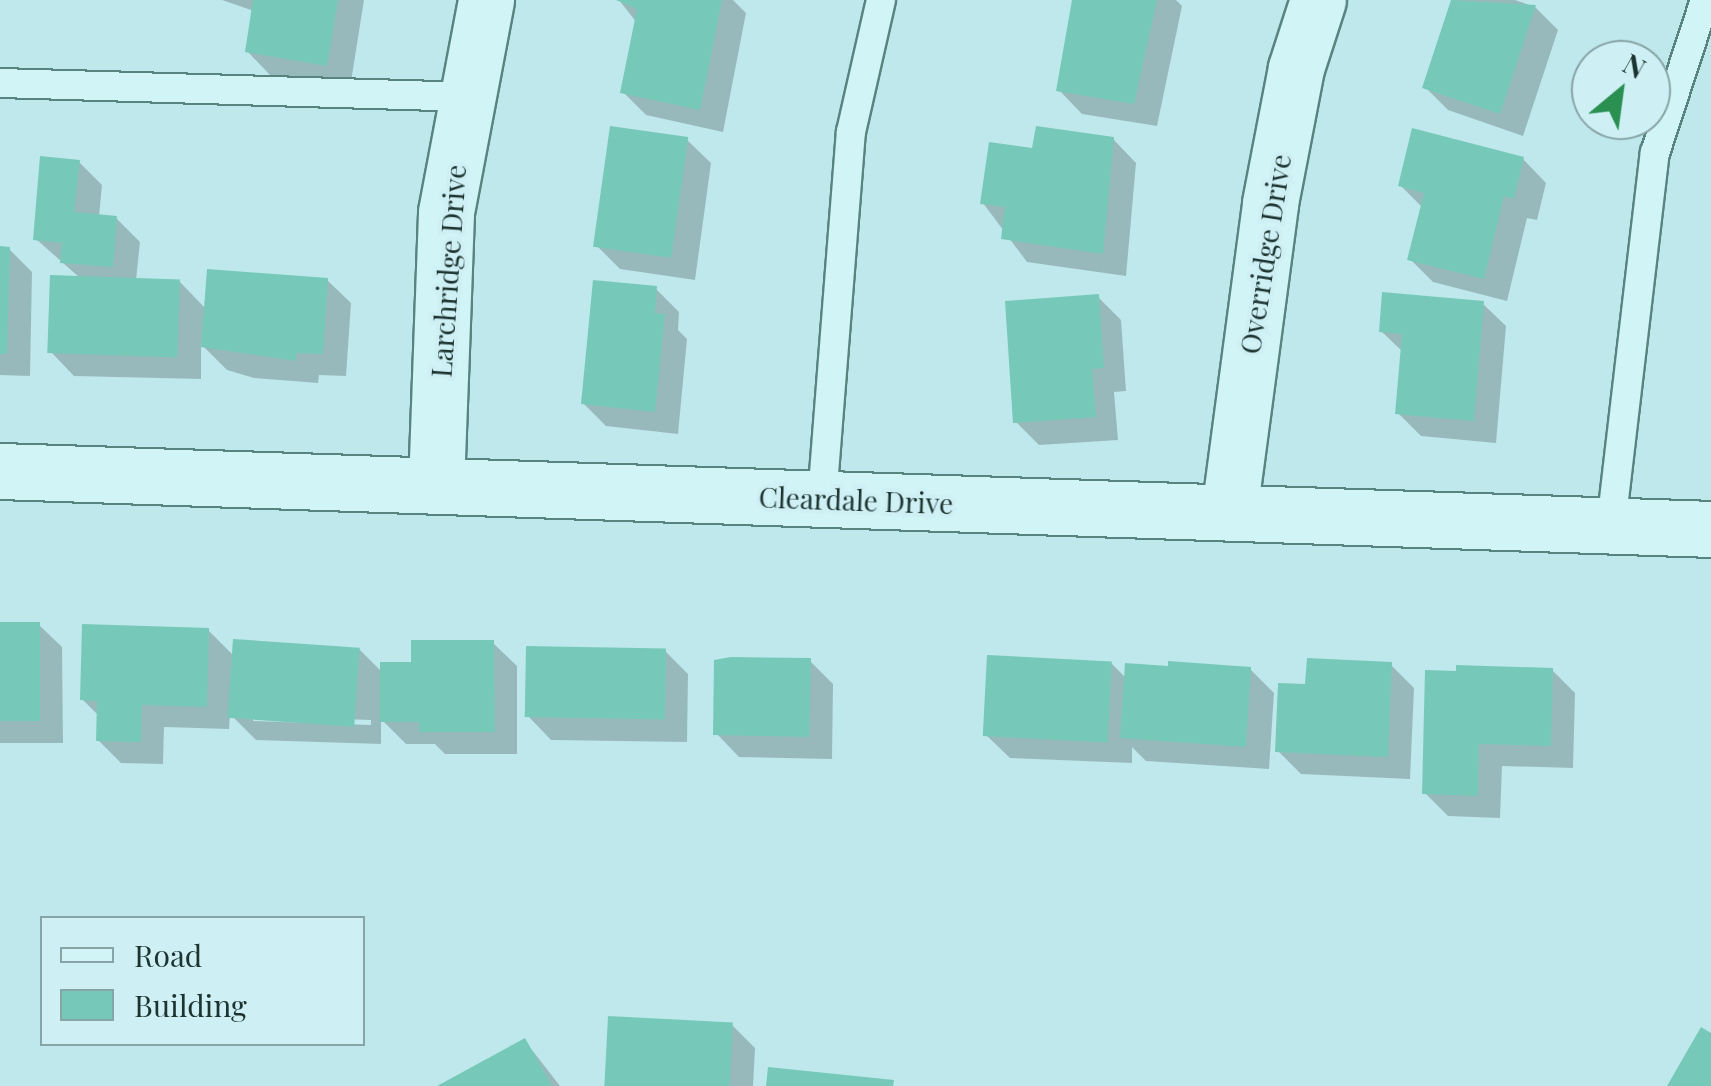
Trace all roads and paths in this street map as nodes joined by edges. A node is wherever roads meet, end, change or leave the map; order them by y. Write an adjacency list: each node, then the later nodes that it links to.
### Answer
1 (486, 0): 6 (street, Larchridge Drive)
2 (881, 0): 9 (lane)
3 (1318, 0): 10 (street, Overridge Drive)
4 (1705, 0): 11 (lane)
5 (0, 84): 6 (lane)
6 (466, 97): 8 (street, Larchridge Drive)
7 (0, 471): 8 (street, Cleardale Drive)
8 (436, 486): 9 (street, Cleardale Drive)
9 (822, 499): 10 (street, Cleardale Drive)
10 (1229, 512): 11 (street, Cleardale Drive)
11 (1611, 525): 12 (street, Cleardale Drive)
12 (1711, 529)

